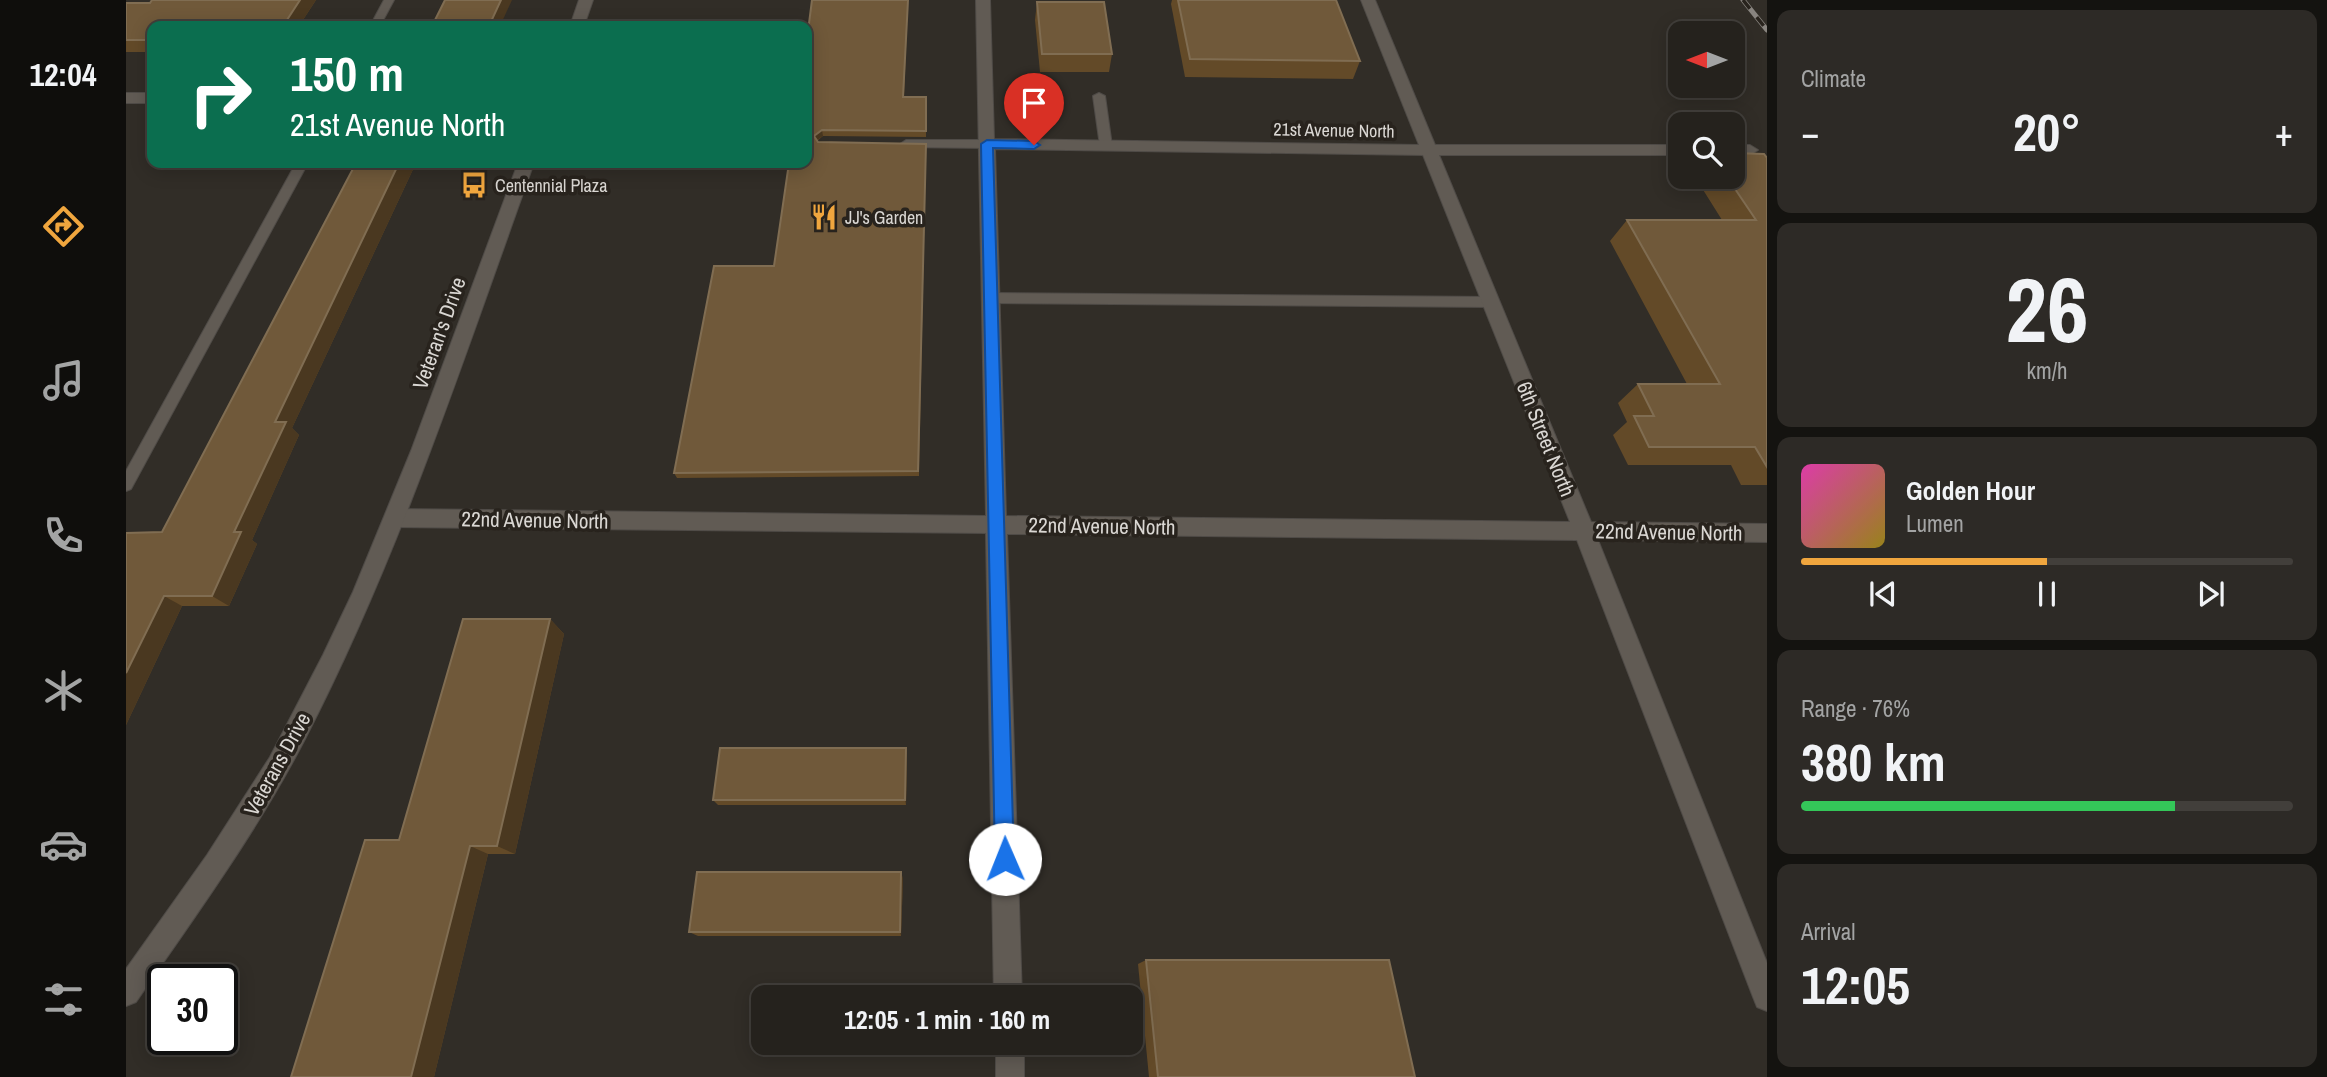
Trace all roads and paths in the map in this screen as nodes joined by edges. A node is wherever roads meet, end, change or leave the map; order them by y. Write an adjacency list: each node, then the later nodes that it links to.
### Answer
1 (389, 0): 5 (lane)
2 (586, 0): 6 (street)
3 (983, 0): 11 (street)
4 (1368, 0): 13 (street, 6th Street North)
5 (378, 21)
6 (579, 21)
7 (1099, 96): 12 (lane)
8 (126, 98): 9 (street)
9 (147, 98)
10 (891, 144): 11 (lane)
11 (987, 144): 12 (street, 21st Avenue North); 19 (street)
12 (1106, 146): 13 (street, 21st Avenue North)
13 (1428, 150): 14 (street, 21st Avenue North); 20 (street, 6th Street North)
14 (1668, 150)
15 (1745, 150): 16 (street)
16 (1749, 150)
17 (299, 168): 21 (lane)
18 (524, 168): 22 (street, Veteran's Drive)
19 (991, 298): 20 (lane); 23 (street)
20 (1491, 302): 24 (street, 6th Street North)
21 (126, 485)
22 (395, 518): 23 (street, 22nd Avenue North); 27 (street, Veterans Drive)
23 (997, 525): 24 (street, 22nd Avenue North); 26 (street)
24 (1584, 531): 25 (street, 22nd Avenue North); 28 (street, 6th Street North)
25 (1767, 533)
26 (1008, 985)
27 (126, 992)
28 (1767, 997)
29 (1010, 1055): 30 (street)
30 (1010, 1077)

